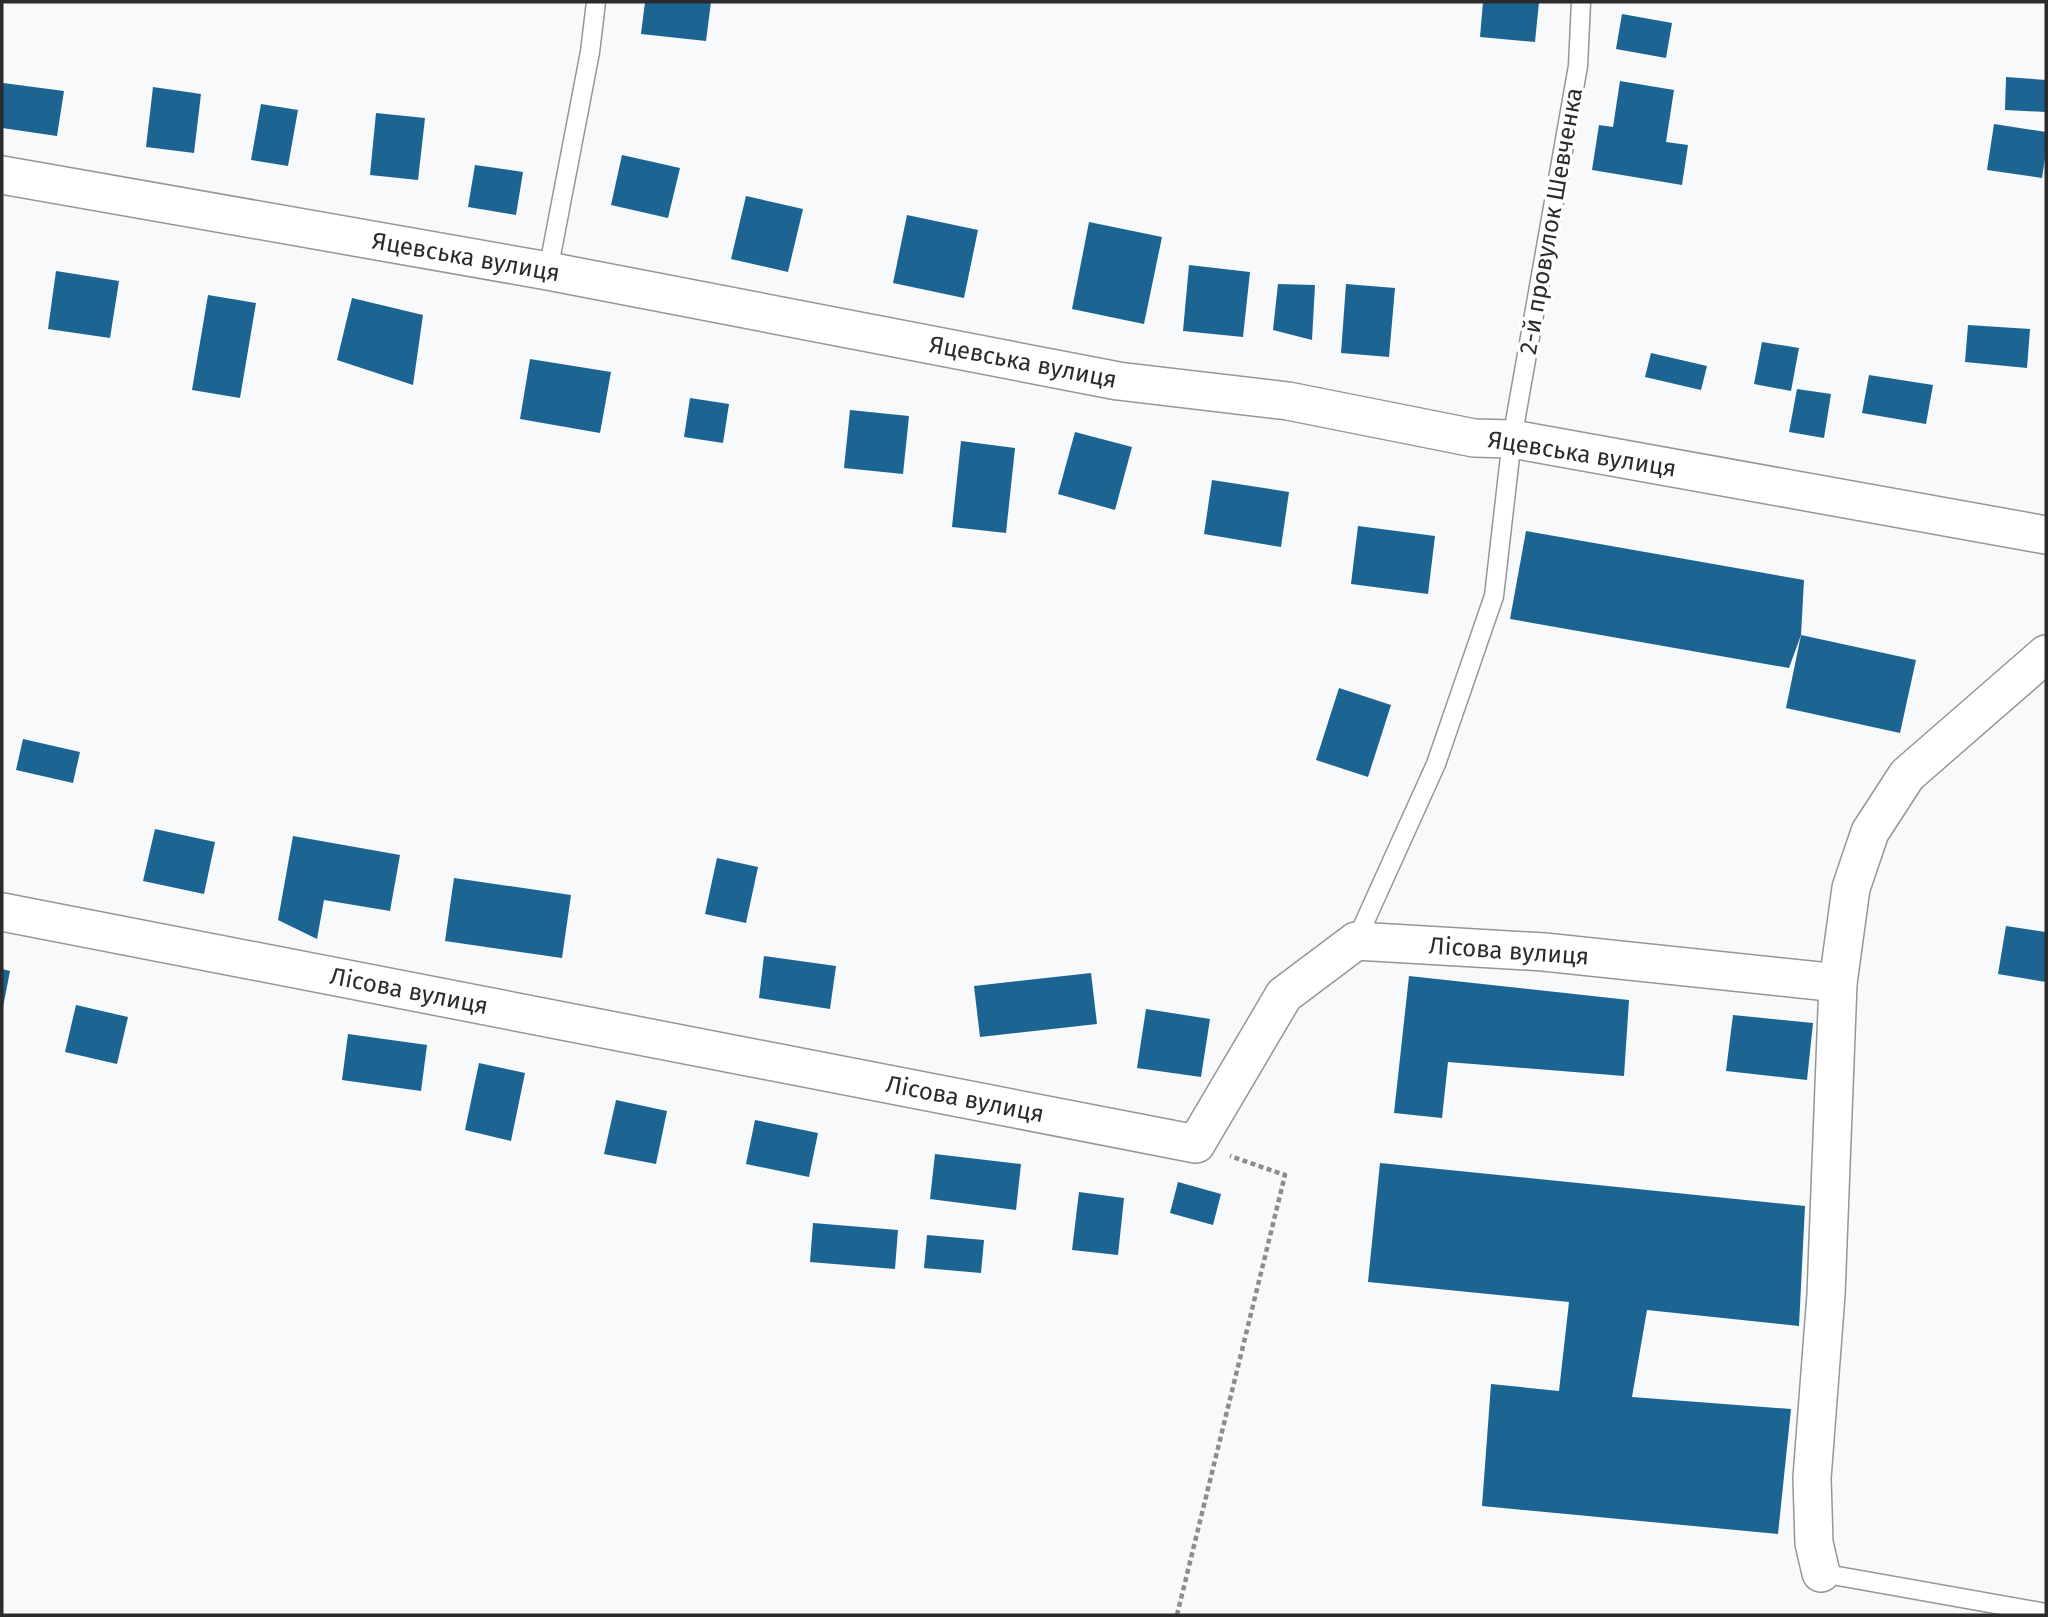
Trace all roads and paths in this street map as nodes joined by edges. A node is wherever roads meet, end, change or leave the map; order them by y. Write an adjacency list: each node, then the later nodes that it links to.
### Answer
1 (596, 2): 4 (lane)
2 (1581, 2): 5 (lane, 2-й провулок Шевченка)
3 (2, 175): 4 (street, Яцевська вулиця)
4 (548, 271): 5 (street, Яцевська вулиця)
5 (1513, 439): 6 (street, Яцевська вулиця); 9 (lane, 2-й провулок Шевченка)
6 (2046, 535)
7 (2046, 654): 10 (street)
8 (2, 912): 11 (street, Лісова вулиця)
9 (1356, 941): 10 (street, Лісова вулиця); 11 (street)
10 (1838, 983): 12 (street)
11 (1196, 1144): 14 (path)
12 (1821, 1573): 13 (lane)
13 (2046, 1613)
14 (1177, 1615)

